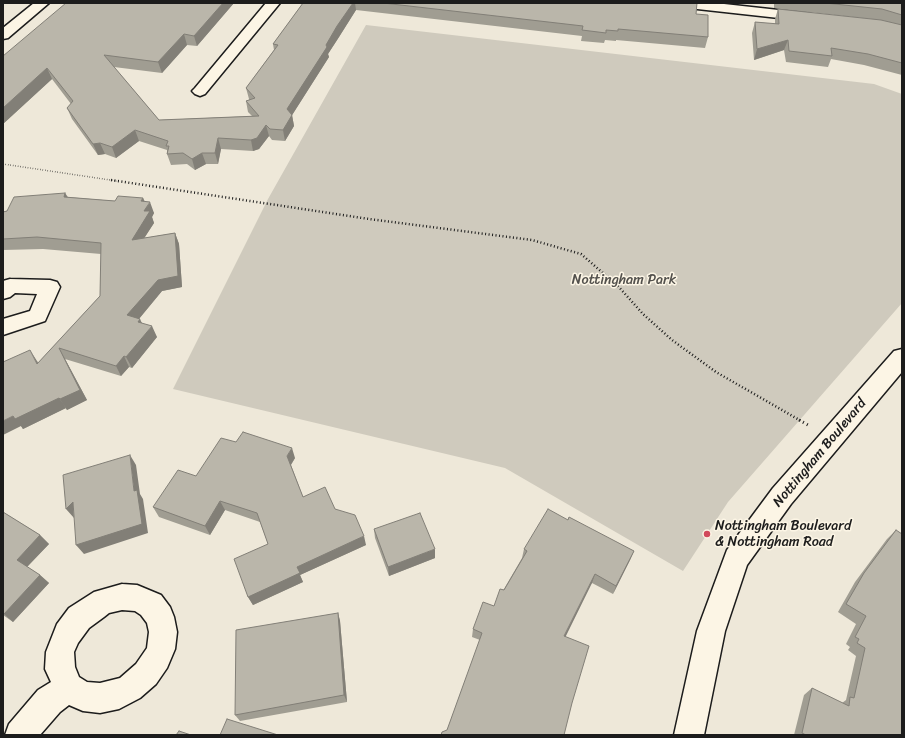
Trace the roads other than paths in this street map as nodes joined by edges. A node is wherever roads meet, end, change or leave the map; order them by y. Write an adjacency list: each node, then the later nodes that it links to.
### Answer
1 (42, 3): 7 (street)
2 (273, 3): 9 (street)
3 (679, 3): 4 (street)
4 (730, 5): 6 (street)
5 (3, 18): 7 (street)
6 (823, 19)
7 (20, 20): 8 (street)
8 (3, 35)
9 (200, 92)
10 (3, 292): 11 (street)
11 (3, 327)
12 (902, 357): 15 (street, Nottingham Boulevard)
13 (69, 687): 14 (street)
14 (20, 735)
15 (690, 735)

